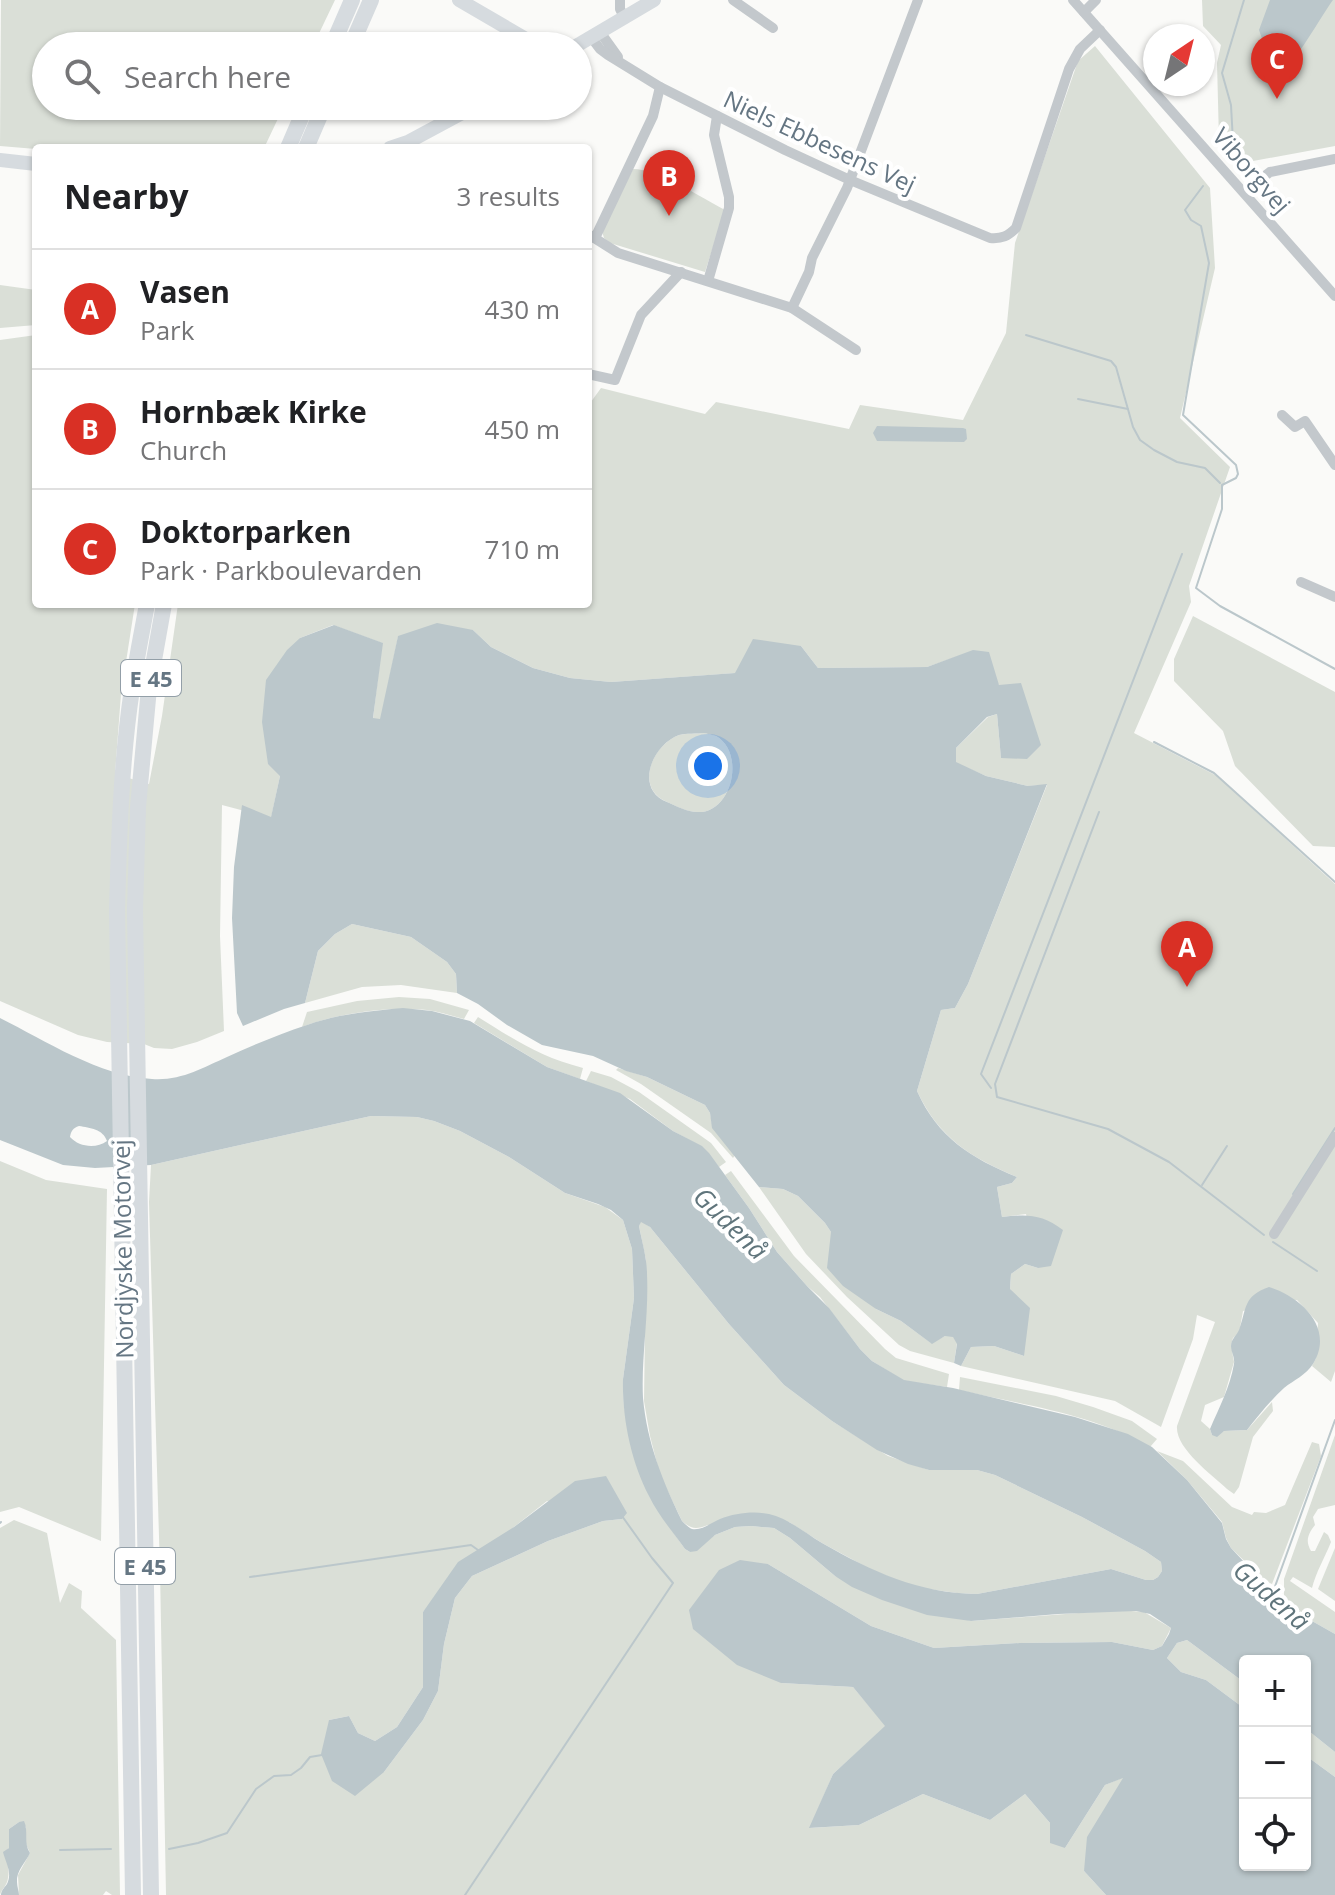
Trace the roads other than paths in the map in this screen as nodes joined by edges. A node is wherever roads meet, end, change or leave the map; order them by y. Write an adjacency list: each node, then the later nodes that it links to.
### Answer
1 (352, 0): 14 (highway)
2 (371, 0): 15 (highway)
3 (459, 0): 16 (main road)
4 (620, 0): 11 (street)
5 (654, 0): 11 (main road)
6 (733, 0): 12 (street)
7 (918, 0): 30 (street)
8 (1073, 0): 10 (street, Viborgvej)
9 (1096, 0): 10 (street)
10 (1084, 12): 13 (street, Viborgvej)
11 (624, 17): 17 (main road)
12 (773, 28)
13 (1100, 30): 30 (street, Niels Ebbesens Vej); 31 (street, Viborgvej)
14 (338, 32)
15 (357, 32)
16 (508, 32)
17 (596, 34): 18 (main road); 19 (street, Niels Ebbesens Vej)
18 (592, 36)
19 (660, 87): 20 (street, Niels Ebbesens Vej); 32 (street)
20 (717, 116): 30 (street, Niels Ebbesens Vej); 35 (street)
21 (300, 120): 24 (highway)
22 (318, 120): 25 (highway)
23 (449, 120): 26 (main road)
24 (290, 144)
25 (308, 144)
26 (402, 144)
27 (1335, 159): 31 (street)
28 (0, 160): 29 (main road)
29 (32, 164)
30 (850, 180): 37 (street)
31 (1244, 192): 36 (street, Viborgvej)
32 (592, 234)
33 (592, 237): 34 (street)
34 (681, 272): 35 (street); 39 (street)
35 (708, 281): 37 (street)
36 (1335, 296)
37 (792, 308): 38 (street)
38 (856, 350)
39 (592, 375)
40 (1282, 415): 41 (street)
41 (1335, 465)
42 (1301, 582): 43 (street)
43 (1335, 597)
44 (146, 608): 48 (highway, Nordjyske Motorvej / E 45)
45 (163, 608): 51 (highway, Nordjyske Motorvej / E 45)
46 (1335, 1137): 47 (street)
47 (1274, 1234)
48 (128, 1606): 49 (highway); 50 (highway, Nordjyske Motorvej / E 45)
49 (125, 1895)
50 (133, 1895)
51 (151, 1895)

